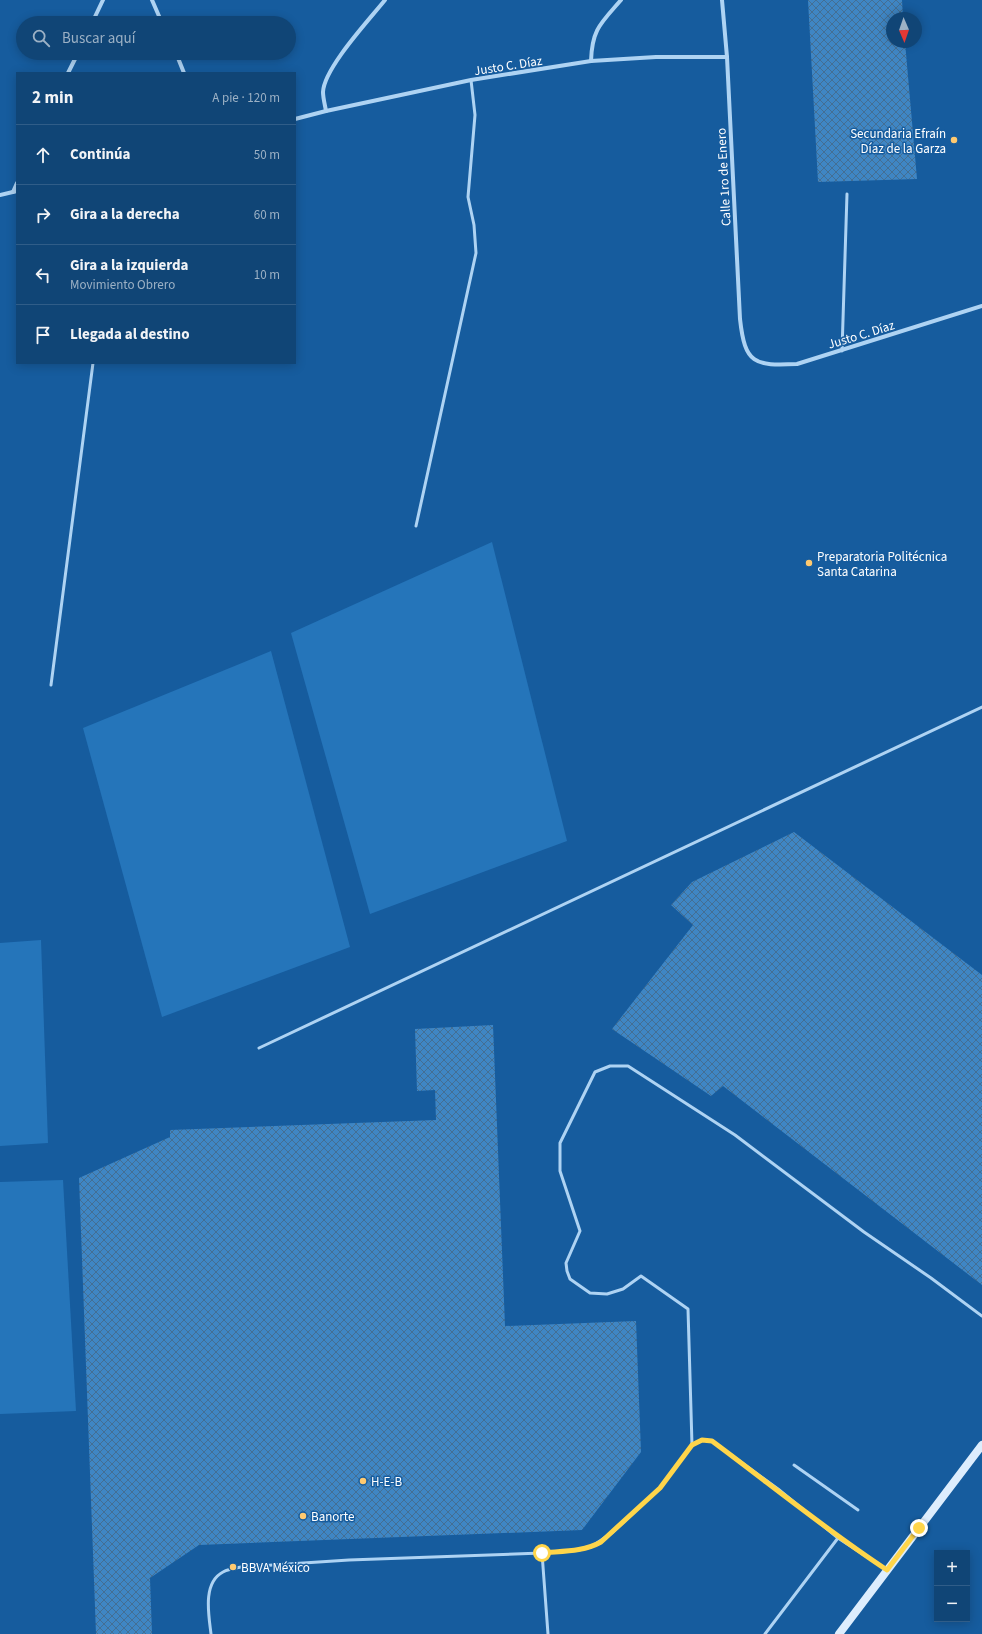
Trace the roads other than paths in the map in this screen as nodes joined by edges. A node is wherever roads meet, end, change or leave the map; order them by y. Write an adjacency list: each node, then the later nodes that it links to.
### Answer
1 (103, 0): 6 (street)
2 (152, 0): 7 (street)
3 (385, 0): 15 (street)
4 (621, 0): 11 (street)
5 (722, 0): 8 (street, Calle 1ro de Enero)
6 (95, 16)
7 (159, 16)
8 (727, 57): 11 (street, Justo C. Díaz); 22 (street, Calle 1ro de Enero)
9 (74, 60): 12 (street)
10 (179, 60): 13 (street)
11 (591, 62): 14 (street, Justo C. Díaz)
12 (68, 72)
13 (184, 72)
14 (471, 80): 15 (street, Justo C. Díaz); 24 (lane)
15 (326, 111): 16 (street, Justo C. Díaz)
16 (296, 119)
17 (15, 192): 19 (street)
18 (847, 194): 21 (lane)
19 (0, 195)
20 (982, 306): 21 (street, Justo C. Díaz)
21 (842, 351): 22 (street, Justo C. Díaz)
22 (746, 352)
23 (93, 364): 25 (lane)
24 (416, 526)
25 (51, 685)
26 (982, 707): 27 (lane)
27 (259, 1048)
28 (982, 1316): 29 (lane)
29 (692, 1445): 33 (lane); 34 (lane)
30 (982, 1445): 35 (street)
31 (794, 1466): 32 (lane)
32 (858, 1510)
33 (838, 1538): 35 (lane); 38 (lane)
34 (542, 1553): 36 (lane); 37 (lane)
35 (887, 1570): 39 (street)
36 (210, 1634)
37 (548, 1634)
38 (765, 1634)
39 (839, 1634)

